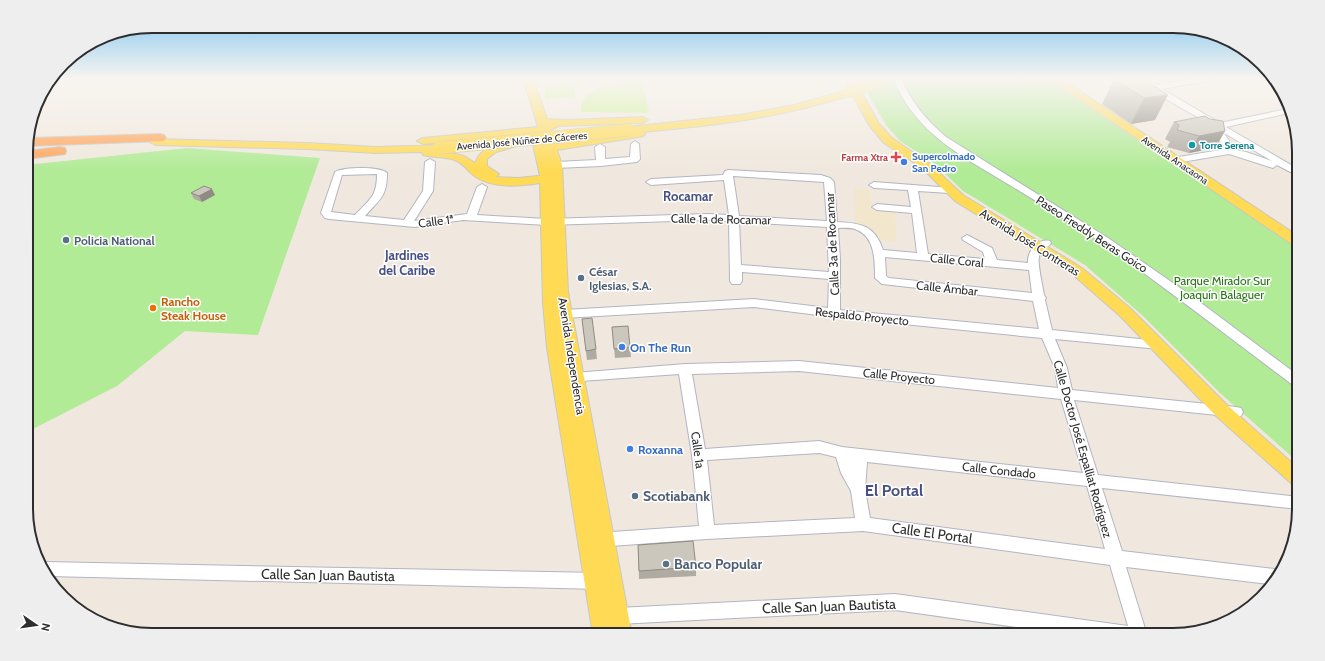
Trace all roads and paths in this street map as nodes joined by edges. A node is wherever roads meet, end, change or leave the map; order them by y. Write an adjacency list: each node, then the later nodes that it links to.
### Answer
1 (535, 109): 11 (main road, Avenida Independencia)
2 (790, 109): 10 (main road, Avenida José Núñez de Cáceres)
3 (868, 109): 36 (main road, Avenida José Contreras)
4 (872, 109): 47 (main road, Avenida José Contreras)
5 (913, 109): 64 (street, Paseo Freddy Beras Goico)
6 (922, 109): 62 (street, Paseo Freddy Beras Goico)
7 (1099, 109): 25 (main road, Avenida Anacaona)
8 (1186, 109): 12 (street)
9 (1285, 112): 12 (street)
10 (706, 121): 11 (main road); 13 (main road, Avenida José Núñez de Cáceres); 28 (main road)
11 (544, 126): 21 (main road); 28 (main road, Avenida Independencia)
12 (1217, 126): 23 (street); 29 (street)
13 (628, 128): 15 (main road, Avenida José Núñez de Cáceres, bridge); 19 (main road, Avenida José Núñez de Cáceres)
14 (34, 134): 16 (highway)
15 (588, 135): 19 (main road, Avenida José Núñez de Cáceres, bridge); 28 (main road, bridge)
16 (158, 140): 17 (highway); 20 (highway); 21 (main road, Avenida José Núñez de Cáceres); 24 (highway)
17 (33, 142)
18 (635, 144): 27 (street)
19 (439, 145): 21 (main road, Avenida José Núñez de Cáceres)
20 (33, 146)
21 (377, 147): 28 (main road)
22 (600, 147): 27 (street)
23 (1224, 151): 25 (street); 30 (street)
24 (33, 154)
25 (1176, 160): 46 (main road, Avenida Anacaona)
26 (430, 162): 43 (street)
27 (601, 163): 28 (street)
28 (551, 165): 42 (main road, Avenida Independencia)
29 (1292, 166)
30 (1292, 167)
31 (728, 175): 32 (street, Calle 3a de Rocamar); 40 (street); 44 (street, Calle 3a de Rocamar)
32 (651, 182)
33 (874, 185): 35 (street)
34 (482, 187): 39 (street)
35 (913, 188): 36 (street); 38 (street)
36 (949, 190): 47 (main road, Avenida José Contreras)
37 (877, 207): 38 (street)
38 (917, 211): 49 (street)
39 (471, 217): 42 (street, Calle 1ª); 43 (street, Calle 1ª)
40 (734, 217): 42 (street, Calle 1a de Rocamar); 44 (street, Calle 1a de Rocamar); 52 (street)
41 (358, 218): 41 (street, Calle 1ª); 43 (street, Calle 1ª)
42 (553, 222): 53 (main road, Avenida Independencia)
43 (407, 223)
44 (831, 224): 48 (street, Calle 1a de Rocamar); 54 (street, Calle 3a de Rocamar)
45 (967, 238): 50 (street)
46 (1292, 238)
47 (1043, 245): 51 (street, Calle Doctor José Espalliat Rodríguez); 60 (main road, Avenida José Contreras); 67 (main road, Avenida José Contreras)
48 (879, 253): 49 (street, Calle Coral); 56 (street, Calle Ámbar)
49 (923, 256): 50 (street, Calle Coral)
50 (992, 263): 51 (street, Calle Coral)
51 (1034, 267): 56 (street, Calle Doctor José Espalliat Rodríguez)
52 (736, 268): 54 (street); 55 (street)
53 (555, 275): 58 (main road, Avenida Independencia); 63 (main road, Avenida Independencia)
54 (835, 276): 57 (street, Calle 3a de Rocamar)
55 (736, 281)
56 (1040, 298): 59 (street, Calle Doctor José Espalliat Rodríguez)
57 (834, 313): 58 (street, Respaldo Proyecto); 59 (street, Respaldo Proyecto)
58 (564, 314): 63 (main road, Avenida Independencia)
59 (1047, 335): 60 (street, Respaldo Proyecto); 65 (street, Calle Doctor José Espalliat Rodríguez)
60 (1159, 345): 66 (main road, Avenida José Contreras)
61 (685, 369): 63 (street, Calle Proyecto); 65 (street, Calle Proyecto); 69 (street, Calle 1a)
62 (1292, 369)
63 (568, 377): 78 (main road, Avenida Independencia); 79 (main road, Avenida Independencia)
64 (1292, 378)
65 (1066, 394): 66 (street, Calle Proyecto); 73 (street, Calle Doctor José Espalliat Rodríguez)
66 (1221, 410): 67 (street, Calle Proyecto); 72 (main road, Avenida José Contreras)
67 (1236, 412): 71 (main road, Avenida José Contreras)
68 (842, 453): 69 (street, Calle Condado); 70 (street, Calle Condado); 74 (street)
69 (699, 455): 77 (street, Calle 1a)
70 (860, 455): 73 (street, Calle Condado); 74 (street)
71 (1292, 462)
72 (1292, 474)
73 (1092, 480): 75 (street, Calle Condado); 80 (street, Calle Doctor José Espalliat Rodríguez)
74 (858, 490): 76 (street)
75 (1292, 502)
76 (863, 524): 77 (street, Calle El Portal); 80 (street, Calle El Portal)
77 (707, 532): 79 (street, Calle El Portal)
78 (588, 540): 79 (street, Calle El Portal); 83 (main road, Avenida Independencia)
79 (604, 540): 84 (main road, Avenida Independencia)
80 (1115, 558): 82 (street, Calle El Portal); 89 (street, Calle Doctor José Espalliat Rodríguez)
81 (50, 569): 83 (street, Calle San Juan Bautista)
82 (1271, 576)
83 (595, 581): 84 (street, Calle San Juan Bautista); 86 (main road, Avenida Independencia)
84 (612, 582): 85 (main road, Avenida Independencia)
85 (618, 616): 87 (main road, Avenida Independencia); 88 (street, Calle San Juan Bautista)
86 (603, 628)
87 (620, 628)
88 (1083, 628)
89 (1137, 628)

